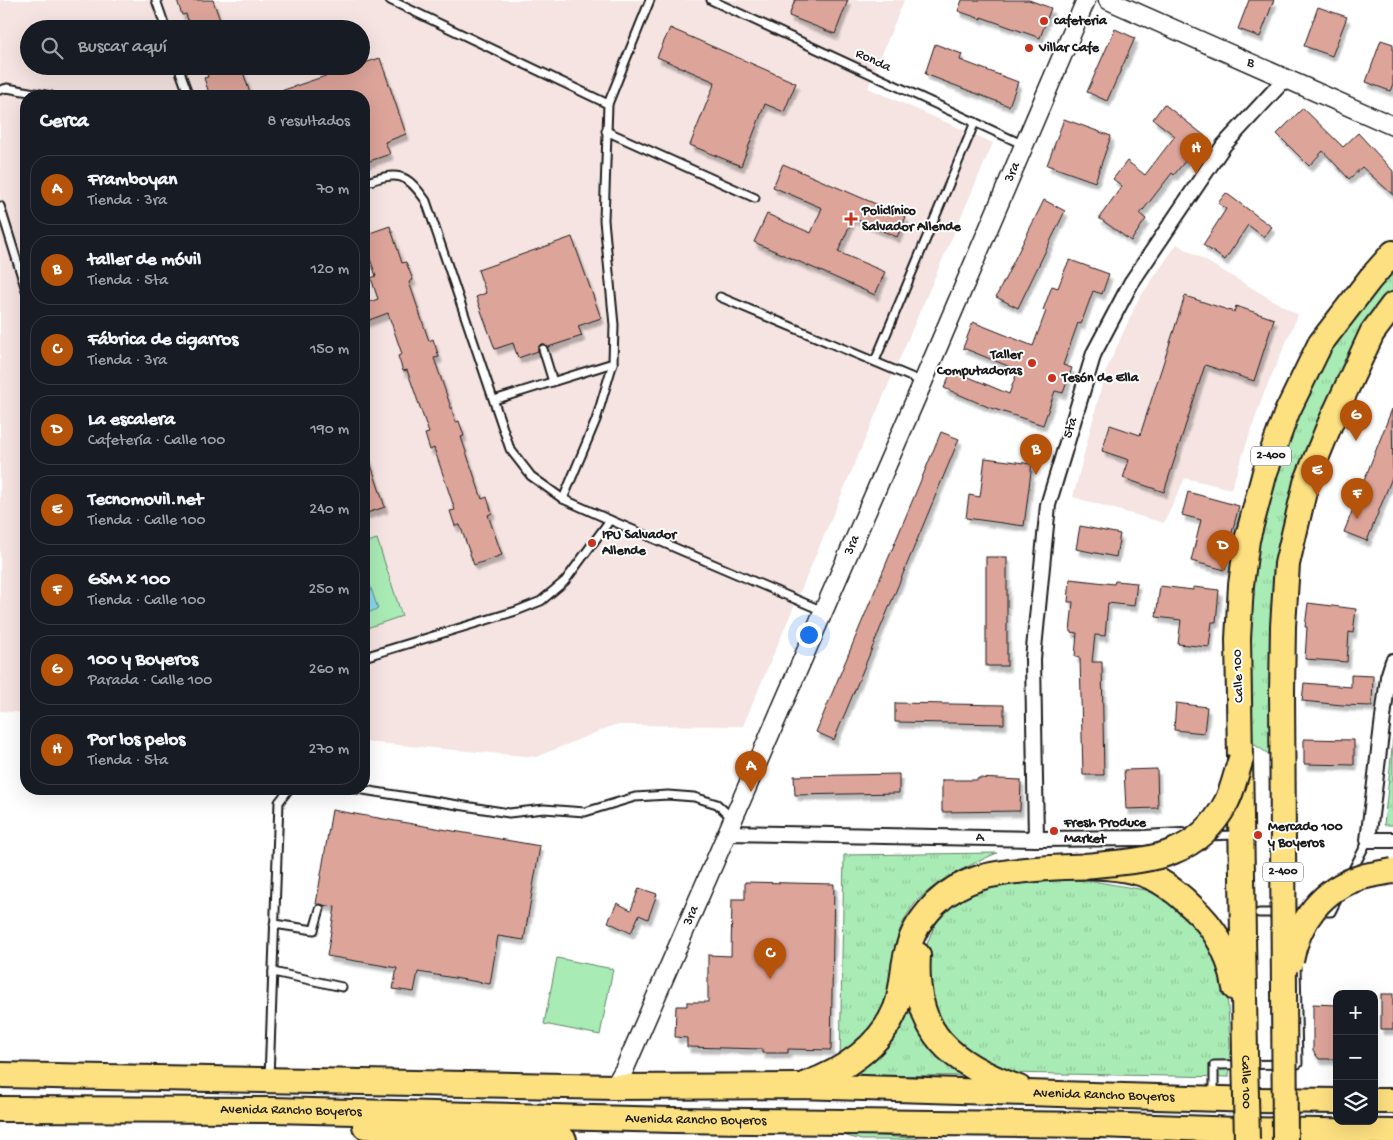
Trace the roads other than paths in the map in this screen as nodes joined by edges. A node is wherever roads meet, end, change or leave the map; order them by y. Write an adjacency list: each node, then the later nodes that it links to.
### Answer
1 (156, 0): 7 (lane)
2 (390, 0): 13 (lane)
3 (650, 0): 13 (lane)
4 (711, 0): 14 (lane, Ronda)
5 (1086, 0): 17 (street, 3ra)
6 (1108, 0): 9 (street, B)
7 (163, 20)
8 (181, 75): 12 (lane)
9 (1285, 79): 15 (street, B); 42 (street, 5ta)
10 (0, 90): 11 (lane)
11 (20, 90)
12 (187, 90)
13 (608, 104): 16 (lane)
14 (975, 122): 17 (lane, Ronda); 26 (lane)
15 (1393, 126)
16 (606, 131): 19 (lane); 27 (lane)
17 (1024, 145): 29 (street, 3ra)
18 (370, 181): 30 (lane)
19 (755, 198)
20 (0, 206): 22 (lane)
21 (1393, 253): 36 (highway, Calle 100 / 2-400)
22 (20, 271)
23 (720, 297): 26 (lane)
24 (1393, 305): 56 (highway, 2-400, bridge)
25 (544, 349): 28 (lane)
26 (874, 362): 29 (lane)
27 (613, 363): 28 (lane); 31 (lane)
28 (553, 382): 30 (lane)
29 (923, 382): 33 (street, 3ra)
30 (494, 400): 31 (lane)
31 (563, 499): 32 (lane)
32 (610, 520): 33 (lane); 34 (lane)
33 (824, 611): 39 (street, 3ra)
34 (370, 656)
35 (1393, 661): 43 (street)
36 (1241, 759): 45 (highway, bridge); 57 (highway, Calle 100 / 2-400, bridge)
37 (370, 791): 39 (lane)
38 (284, 795): 52 (lane)
39 (730, 826): 42 (street, A); 61 (street, 3ra)
40 (1182, 836): 41 (lane, A); 42 (street, A)
41 (1234, 836)
42 (1036, 839)
43 (1368, 840): 44 (street); 51 (lane)
44 (1393, 840)
45 (1085, 866): 47 (highway); 57 (highway, bridge)
46 (1393, 871): 56 (highway, bridge)
47 (935, 905): 60 (highway); 62 (highway)
48 (320, 909): 52 (lane)
49 (1259, 913): 50 (lane)
50 (1296, 913)
51 (1304, 913)
52 (274, 924): 54 (lane)
53 (1296, 925): 63 (lane)
54 (272, 972): 55 (lane); 59 (lane)
55 (342, 988)
56 (1284, 1052): 71 (highway, 2-400, bridge)
57 (1245, 1054): 72 (highway, Calle 100 / 2-400, bridge)
58 (0, 1075): 59 (highway, Avenida Rancho Boyeros)
59 (268, 1080): 61 (highway, Avenida Rancho Boyeros)
60 (799, 1086): 61 (highway, Avenida Rancho Boyeros); 62 (highway, Avenida Rancho Boyeros)
61 (614, 1087)
62 (1062, 1094): 63 (highway, Avenida Rancho Boyeros)
63 (1214, 1099): 64 (highway, Avenida Rancho Boyeros)
64 (1333, 1101)
65 (1378, 1101): 66 (highway)
66 (1393, 1101)
67 (0, 1110): 68 (highway, Avenida Rancho Boyeros)
68 (272, 1110): 69 (highway, Avenida Rancho Boyeros); 73 (highway)
69 (1099, 1126): 72 (highway, Avenida Rancho Boyeros); 74 (highway)
70 (1393, 1132): 71 (highway, Avenida Rancho Boyeros)
71 (1288, 1136): 72 (highway, Avenida Rancho Boyeros); 75 (highway)
72 (1241, 1137)
73 (564, 1140)
74 (1011, 1140)
75 (1321, 1140)

